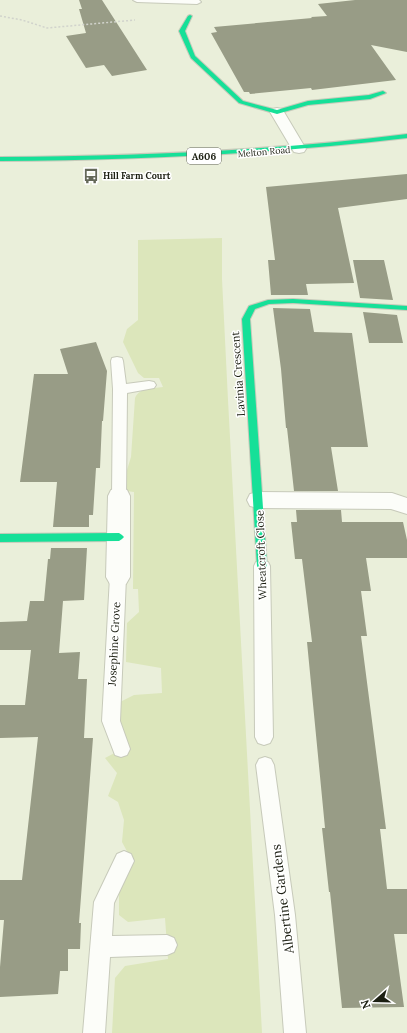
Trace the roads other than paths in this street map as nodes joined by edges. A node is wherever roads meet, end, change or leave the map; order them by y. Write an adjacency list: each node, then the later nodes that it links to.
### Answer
1 (137, 0): 2 (lane)
2 (198, 1): 3 (lane)
3 (190, 16): 5 (street)
4 (383, 93): 5 (street)
5 (277, 112): 7 (street)
6 (407, 136): 7 (street, Melton Road / A606)
7 (299, 149): 8 (street, Melton Road / A606)
8 (0, 160)
9 (407, 308): 14 (street, Lavinia Crescent)
10 (117, 361): 12 (lane, Josephine Grove)
11 (149, 385): 12 (lane)
12 (120, 389): 13 (lane, Josephine Grove)
13 (119, 496): 16 (street, Josephine Grove)
14 (258, 500): 15 (street, Wheatcroft Close); 18 (street, Wheatcroft Close)
15 (407, 506)
16 (119, 537): 17 (street); 19 (street, Josephine Grove)
17 (0, 538)
18 (262, 566): 20 (lane, Wheatcroft Close)
19 (118, 577): 21 (lane, Josephine Grove)
20 (264, 737)
21 (121, 749)
22 (265, 765): 27 (lane, Albertine Gardens)
23 (124, 861): 25 (lane)
24 (167, 945): 25 (lane)
25 (100, 947): 26 (lane)
26 (94, 1033)
27 (295, 1033)

